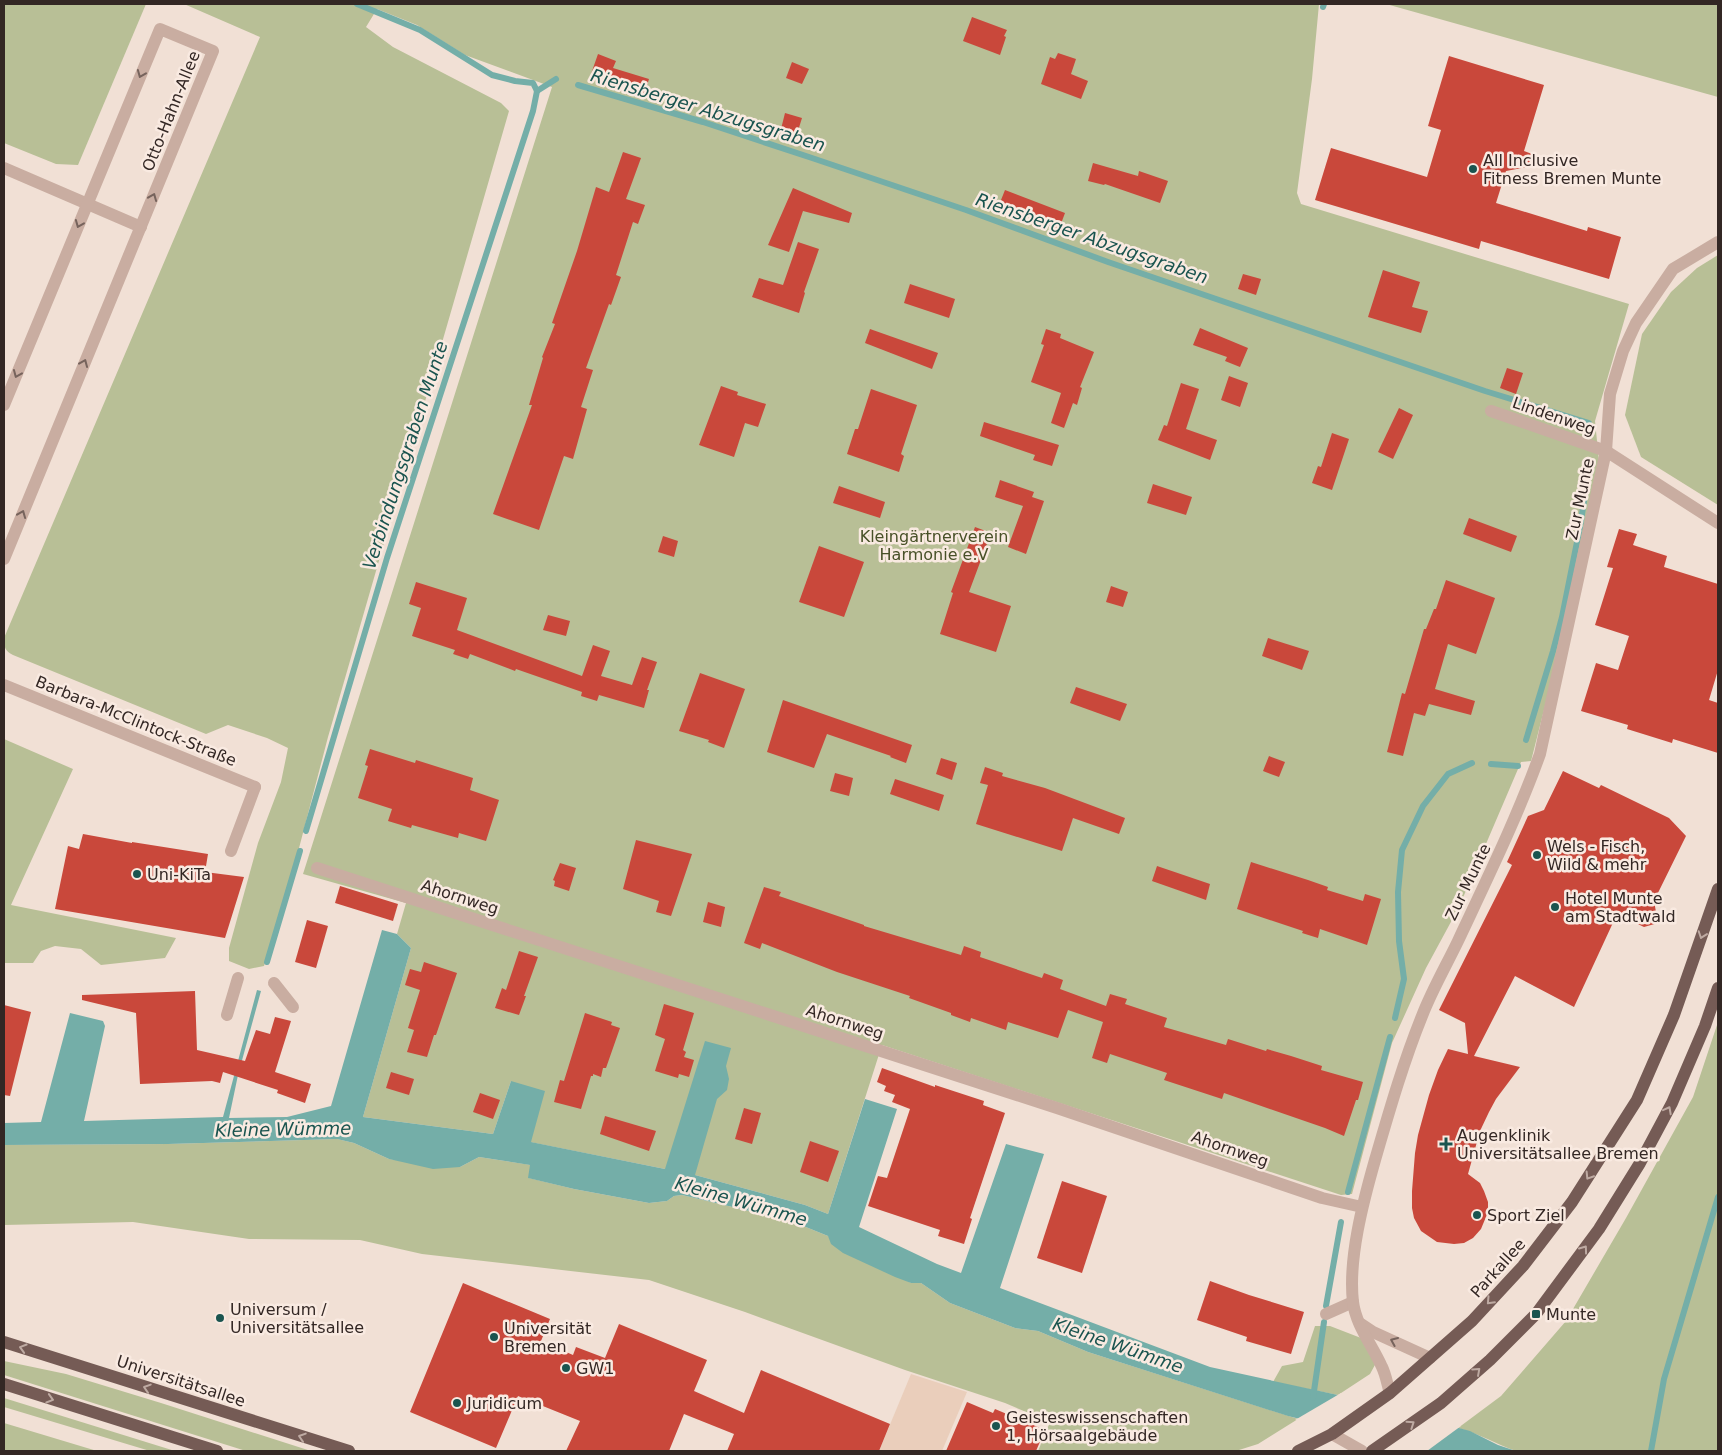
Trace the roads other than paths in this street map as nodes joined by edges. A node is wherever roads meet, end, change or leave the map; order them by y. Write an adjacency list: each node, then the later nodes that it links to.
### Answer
1 (4, 168): 2 (street)
2 (88, 203): 3 (street); 3 (street, Otto-Hahn-Allee, one-way to 2); 5 (street, Otto-Hahn-Allee, one-way to 5)
3 (141, 227): 9 (street, Otto-Hahn-Allee, one-way to 3)
4 (1718, 242): 7 (street, Zur Munte)
5 (4, 406)
6 (1491, 411): 7 (street, Lindenweg)
7 (1606, 451): 8 (street, Zur Munte); 19 (street, Zur Munte)
8 (1718, 523)
9 (4, 559)
10 (4, 685): 11 (street, Barbara-McClintock-Straße)
11 (231, 851)
12 (317, 868): 19 (street, Ahornweg)
13 (1718, 889): 24 (main road, Parkallee, one-way to 24)
14 (238, 978): 18 (street)
15 (274, 983): 17 (street)
16 (1718, 988): 28 (main road, one-way to 16)
17 (294, 1007)
18 (227, 1015)
19 (1362, 1207): 20 (street, Zur Munte)
20 (1353, 1302): 21 (street); 22 (street, Zur Munte)
21 (1326, 1314)
22 (1359, 1323): 24 (street, one-way to 22); 26 (street, Zur Munte)
23 (4, 1342): 30 (main road, Universitätsallee, one-way to 23)
24 (1430, 1358): 26 (main road, Parkallee)
25 (4, 1384): 29 (main road, one-way to 29)
26 (1390, 1393): 27 (main road, Parkallee)
27 (1332, 1434): 31 (main road); 32 (street)
28 (1377, 1448)
29 (217, 1451)
30 (349, 1451)
31 (1298, 1451)
32 (1362, 1451)

